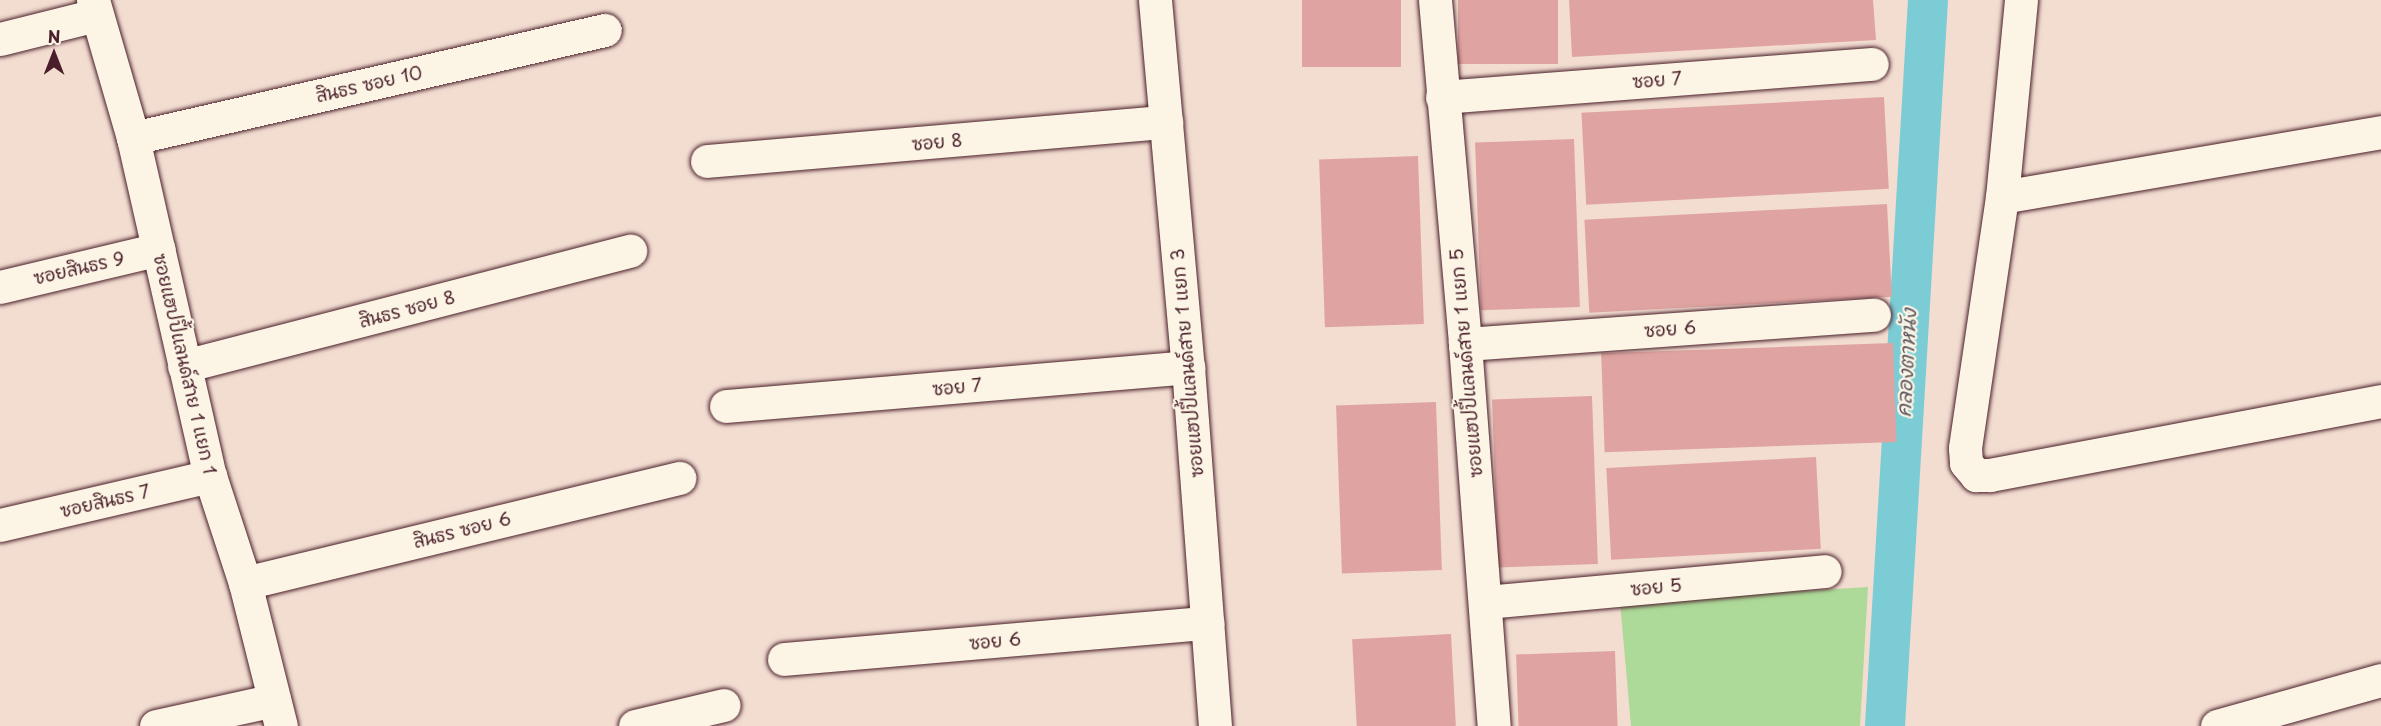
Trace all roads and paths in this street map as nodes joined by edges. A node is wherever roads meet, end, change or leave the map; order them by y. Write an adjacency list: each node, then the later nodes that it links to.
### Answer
1 (1155, 0): 9 (street, ซอยแฮปปี้แลนด์สาย 1 แยก 3)
2 (1435, 0): 8 (street, ซอยแฮปปี้แลนด์สาย 1 แยก 5)
3 (2021, 0): 13 (street)
4 (95, 7): 6 (street); 11 (street, ซอยแฮปปี้แลนด์สาย 1 แยก 1)
5 (605, 30): 11 (street, สินธร ซอย 10)
6 (0, 39)
7 (1872, 64): 8 (street, ซอย 7)
8 (1442, 97): 18 (street, ซอยแฮปปี้แลนด์สาย 1 แยก 5)
9 (1166, 122): 12 (street, ซอย 8); 20 (street, ซอยแฮปปี้แลนด์สาย 1 แยก 3)
10 (2381, 132): 13 (street)
11 (133, 138): 14 (street, ซอยแฮปปี้แลนด์สาย 1 แยก 1)
12 (707, 161)
13 (2002, 197): 21 (street)
14 (159, 249): 16 (street, ซอยสินธร 9); 19 (street, ซอยแฮปปี้แลนด์สาย 1 แยก 1)
15 (630, 251): 19 (street, สินธร ซอย 8)
16 (0, 287)
17 (1874, 315): 18 (street, ซอย 6)
18 (1465, 344): 28 (street, ซอยแฮปปี้แลนด์สาย 1 แยก 5)
19 (184, 366): 23 (street, ซอยแฮปปี้แลนด์สาย 1 แยก 1)
20 (1188, 367): 22 (street, ซอย 7); 29 (street, ซอยแฮปปี้แลนด์สาย 1 แยก 3)
21 (2381, 402)
22 (726, 406)
23 (210, 476): 25 (street, ซอยสินธร 7); 27 (street, ซอยแฮปปี้แลนด์สาย 1 แยก 1)
24 (679, 478): 27 (street, สินธร ซอย 6)
25 (0, 525)
26 (1825, 572): 28 (street, ซอย 5)
27 (245, 583): 33 (street, ซอยแฮปปี้แลนด์สาย 1 แยก 1)
28 (1486, 602): 37 (street, ซอยแฮปปี้แลนด์สาย 1 แยก 5)
29 (1207, 622): 30 (street, ซอย 6); 36 (street, ซอยแฮปปี้แลนด์สาย 1 แยก 3)
30 (784, 659)
31 (2381, 680): 38 (street)
32 (724, 705): 35 (street)
33 (278, 713): 34 (street)
34 (156, 726)
35 (635, 726)
36 (1215, 726)
37 (1494, 726)
38 (2217, 726)

